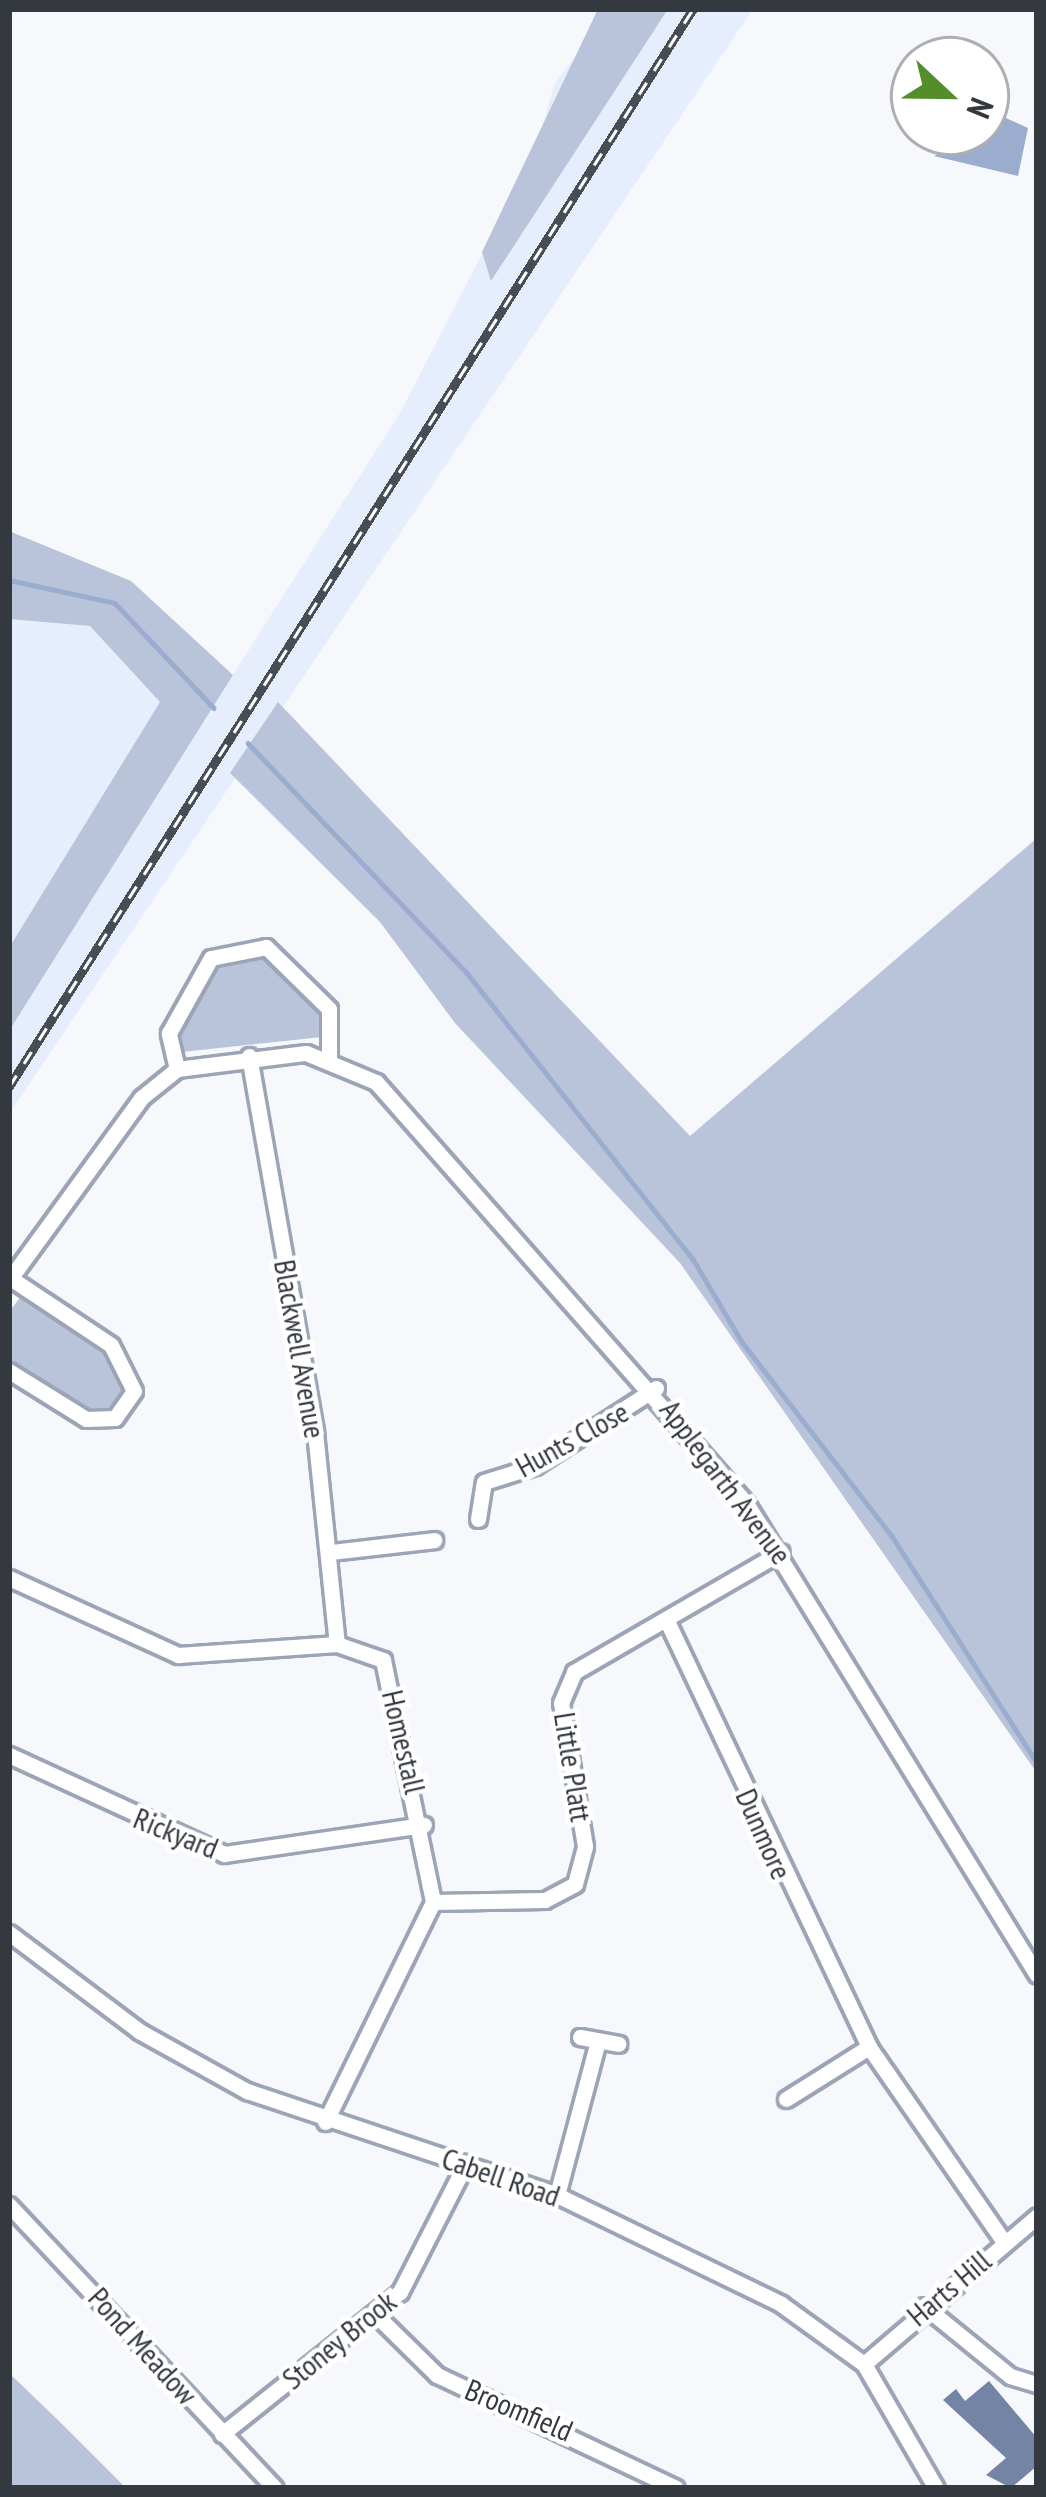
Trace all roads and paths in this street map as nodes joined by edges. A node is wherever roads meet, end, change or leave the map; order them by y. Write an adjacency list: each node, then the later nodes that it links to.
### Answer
1 (249, 1056): 2 (street, Applegarth Avenue); 3 (street, Applegarth Avenue); 11 (street, Blackwell Avenue)
2 (329, 1059): 3 (street); 6 (street, Applegarth Avenue)
3 (177, 1069): 4 (street)
4 (9, 1279): 5 (street)
5 (9, 1371)
6 (656, 1388): 8 (street, Hunts Close); 12 (street, Applegarth Avenue)
7 (472, 1463): 8 (street, Hunts Close)
8 (484, 1481): 9 (street, Hunts Close)
9 (478, 1519)
10 (434, 1540): 11 (street)
11 (331, 1552): 15 (street, Blackwell Avenue)
12 (781, 1552): 14 (street, Little Platt); 20 (street, Applegarth Avenue)
13 (9, 1577): 15 (street)
14 (666, 1619): 18 (street, Little Platt); 24 (street, Dunmore)
15 (337, 1644): 17 (street, Homestall)
16 (9, 1755): 17 (street, Rickyard)
17 (424, 1825): 18 (street, Homestall)
18 (433, 1902): 26 (street)
19 (9, 1933): 26 (street, Cabell Road)
20 (1037, 1975)
21 (580, 2037): 22 (street)
22 (598, 2041): 23 (street); 28 (street)
23 (618, 2044)
24 (869, 2047): 25 (street); 31 (street, Dunmore)
25 (783, 2102)
26 (325, 2122): 27 (street, Cabell Road)
27 (466, 2163): 28 (street, Cabell Road); 33 (street, Stoney Brook)
28 (557, 2195): 34 (street, Cabell Road)
29 (9, 2205): 36 (street, Pond Meadow)
30 (1037, 2216): 31 (street, Harts Hill)
31 (1004, 2242): 32 (street, Harts Hill)
32 (924, 2306): 34 (street, Harts Hill); 35 (street)
33 (376, 2315): 36 (street, Stoney Brook); 38 (street, Broomfield)
34 (865, 2364): 39 (street, Cabell Road)
35 (1037, 2384)
36 (222, 2434): 37 (street, Pond Meadow)
37 (275, 2488)
38 (676, 2488)
39 (937, 2488)

